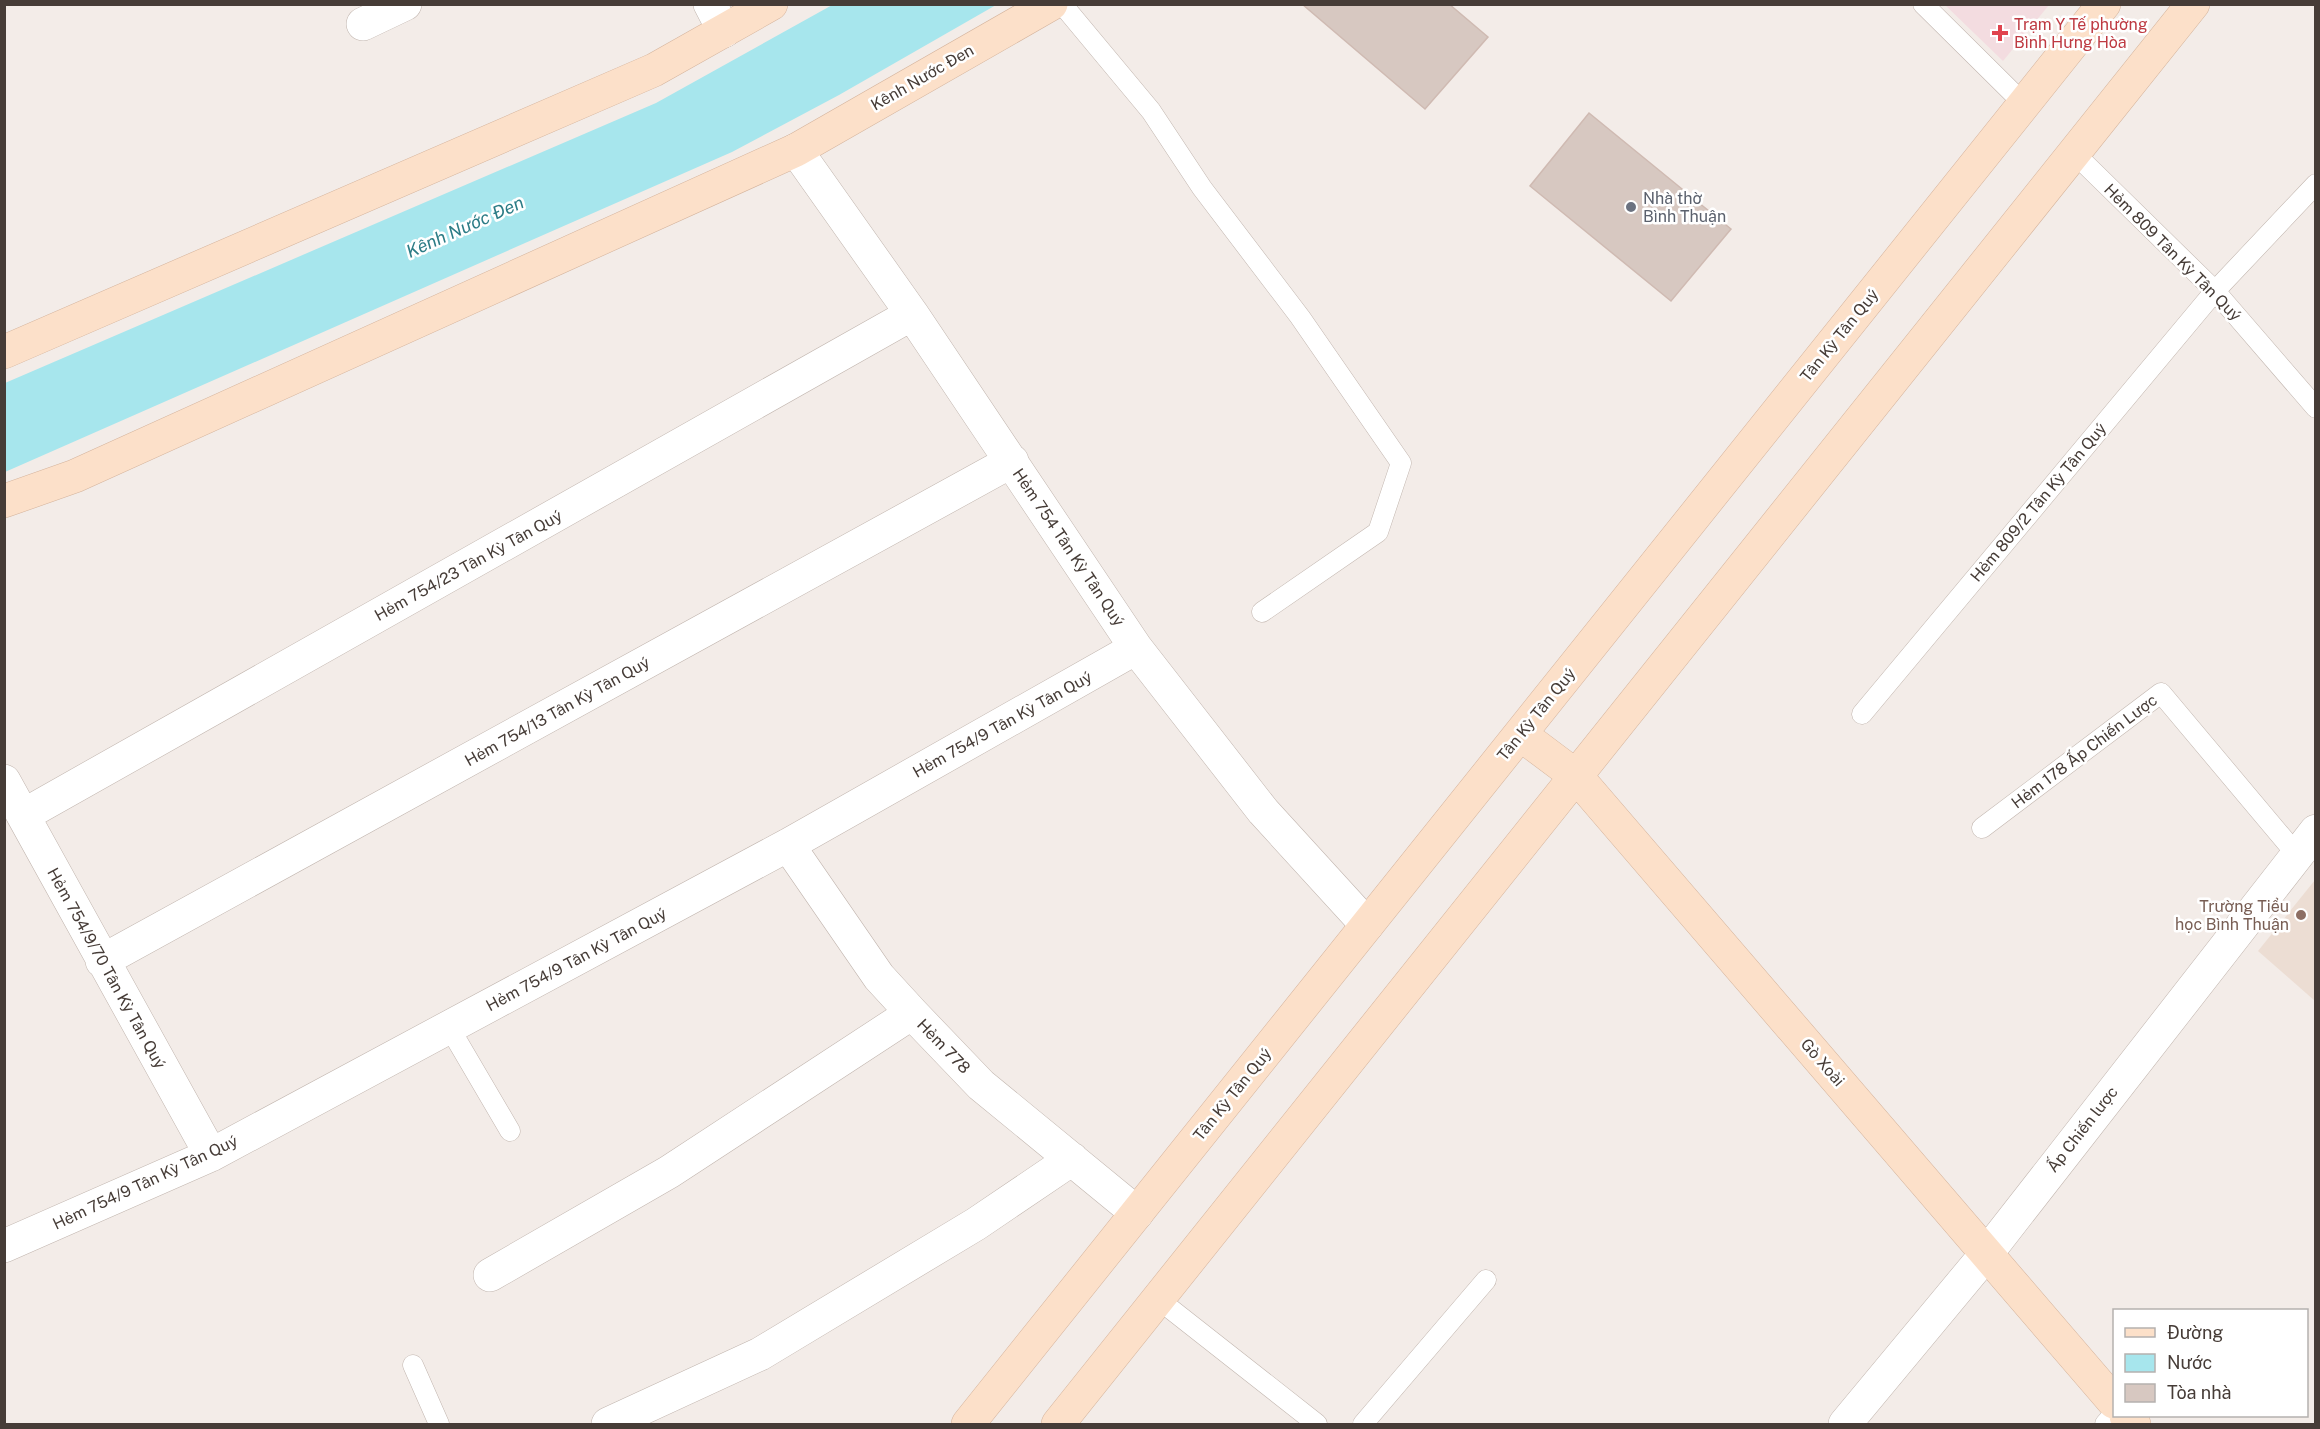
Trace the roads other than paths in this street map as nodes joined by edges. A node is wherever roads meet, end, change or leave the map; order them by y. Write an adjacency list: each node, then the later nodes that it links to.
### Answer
1 (405, 4): 9 (street)
2 (771, 4): 8 (main road)
3 (1051, 4): 11 (main road, Kênh Nước Đen)
4 (1062, 4): 20 (lane)
5 (1923, 4): 10 (lane)
6 (2104, 4): 10 (main road, Tân Kỳ Tân Quý)
7 (2193, 4): 12 (main road)
8 (717, 18): 16 (main road)
9 (363, 24)
10 (2024, 104): 23 (main road, Tân Kỳ Tân Quý)
11 (796, 150): 15 (street, Hẻm 754 Tân Kỳ Tân Quý); 19 (main road, Kênh Nước Đen)
12 (2074, 153): 14 (lane, Hẻm 809 Tân Kỳ Tân Quý); 24 (main road)
13 (2316, 184): 14 (lane, Hẻm 809/2 Tân Kỳ Tân Quý)
14 (2215, 291): 17 (lane, Hẻm 809 Tân Kỳ Tân Quý); 22 (lane, Hẻm 809/2 Tân Kỳ Tân Quý)
15 (912, 314): 18 (street, Hẻm 754 Tân Kỳ Tân Quý); 26 (street, Hẻm 754/23 Tân Kỳ Tân Quý)
16 (4, 352)
17 (2316, 408)
18 (1012, 461): 21 (street, Hẻm 754 Tân Kỳ Tân Quý); 31 (street, Hẻm 754/13 Tân Kỳ Tân Quý)
19 (4, 501)
20 (1262, 612)
21 (1136, 648): 29 (street, Hẻm 754/9 Tân Kỳ Tân Quý); 30 (street, Hẻm 754 Tân Kỳ Tân Quý)
22 (1862, 714)
23 (1520, 734): 24 (main road, Gò Xoài); 30 (main road, Tân Kỳ Tân Quý)
24 (1576, 776): 39 (main road, Gò Xoài); 42 (main road)
25 (4, 781): 26 (street, Hẻm 754/9/70 Tân Kỳ Tân Quý)
26 (24, 815): 31 (street, Hẻm 754/9/70 Tân Kỳ Tân Quý)
27 (1982, 828): 28 (lane, Hẻm 178 Ấp Chiến Lược)
28 (2306, 843): 39 (street, Ấp Chiến lược)
29 (788, 845): 32 (street, Hẻm 778); 33 (street, Hẻm 754/9 Tân Kỳ Tân Quý)
30 (1367, 925): 37 (main road, Tân Kỳ Tân Quý)
31 (102, 961): 35 (street, Hẻm 754/9/70 Tân Kỳ Tân Quý)
32 (912, 1013): 36 (street, Hẻm 778); 40 (street)
33 (449, 1027): 34 (lane); 35 (street, Hẻm 754/9 Tân Kỳ Tân Quý)
34 (510, 1131)
35 (211, 1155): 38 (street, Hẻm 754/9 Tân Kỳ Tân Quý)
36 (1072, 1159): 37 (street, Hẻm 778); 46 (street)
37 (1137, 1213): 47 (main road, Tân Kỳ Tân Quý)
38 (4, 1246)
39 (1987, 1253): 44 (main road, Gò Xoài); 51 (street, Ấp Chiến lược)
40 (490, 1275)
41 (1486, 1280): 50 (lane)
42 (1158, 1299): 48 (main road); 49 (lane)
43 (413, 1365): 45 (lane)
44 (2113, 1400)
45 (439, 1425)
46 (608, 1425)
47 (968, 1425)
48 (1058, 1425)
49 (1317, 1425)
50 (1363, 1425)
51 (1845, 1425)

